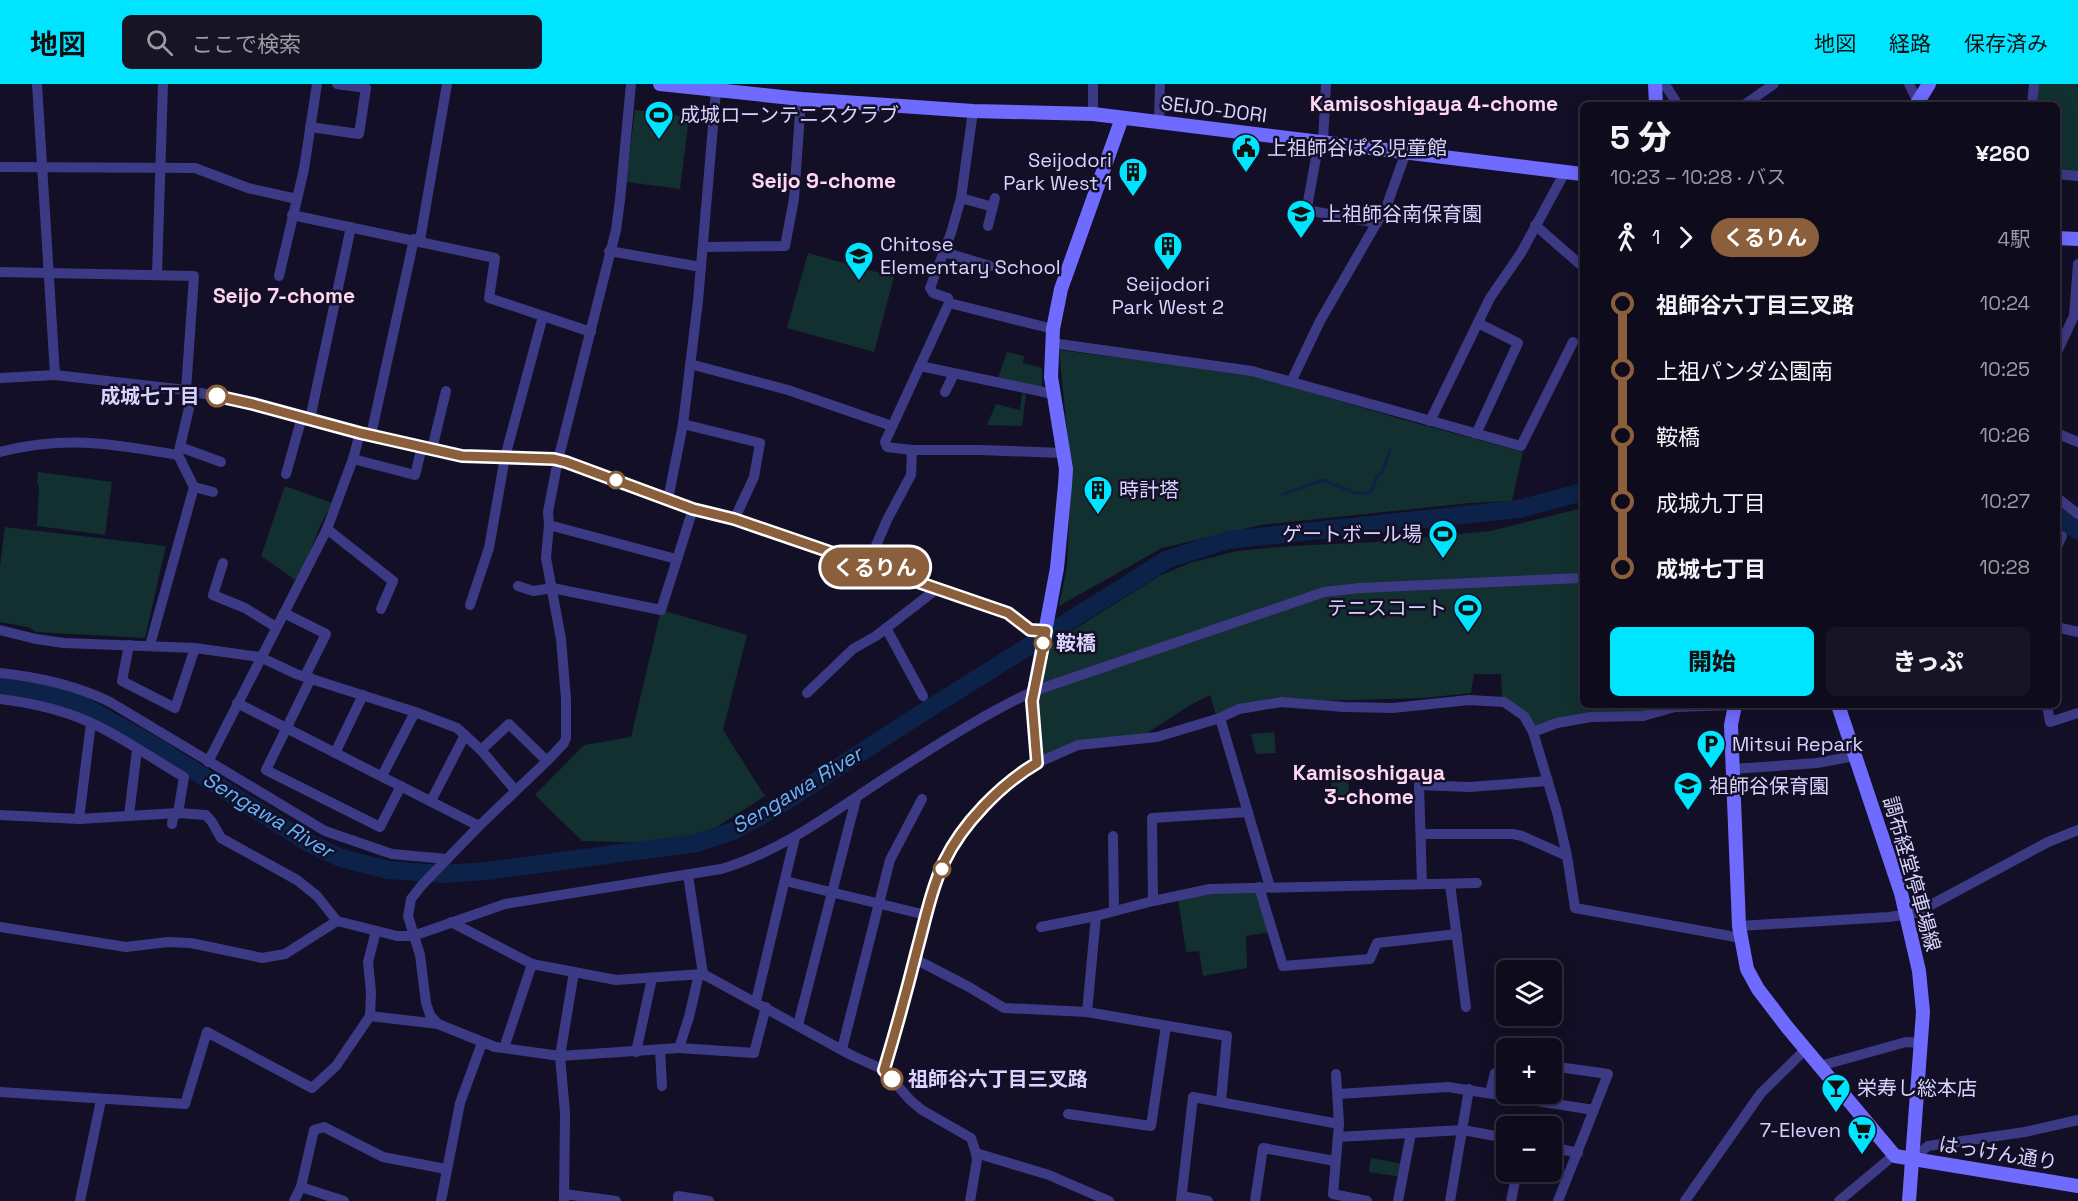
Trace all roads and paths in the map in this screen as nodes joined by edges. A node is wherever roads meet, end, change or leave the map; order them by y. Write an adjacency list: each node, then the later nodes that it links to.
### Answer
1 (37, 84): 32 (street)
2 (163, 84): 33 (street)
3 (317, 84): 28 (street)
4 (337, 84): 28 (street)
5 (447, 84): 47 (street)
6 (631, 84): 49 (street)
7 (1093, 84): 25 (street)
8 (1160, 84): 27 (street)
9 (1326, 84): 29 (street)
10 (1774, 84): 20 (street)
11 (1909, 84): 21 (street)
12 (1929, 84): 22 (street)
13 (2034, 84): 23 (street)
14 (670, 85): 16 (street, SEIJO-DORI)
15 (1655, 85): 18 (street); 19 (street)
16 (716, 91): 17 (street, SEIJO-DORI); 48 (street)
17 (801, 99): 24 (street, SEIJO-DORI); 48 (street)
18 (1656, 102)
19 (1676, 102)
20 (1748, 102)
21 (1917, 102)
22 (1918, 102)
23 (2032, 102)
24 (973, 111): 25 (street, SEIJO-DORI); 38 (street)
25 (1093, 114): 26 (street, SEIJO-DORI)
26 (1122, 118): 27 (street, SEIJO-DORI); 63 (street)
27 (1159, 122): 29 (street, SEIJO-DORI)
28 (310, 127): 39 (street)
29 (1321, 141): 30 (street, SEIJO-DORI); 41 (street)
30 (1406, 152): 34 (street, SEIJO-DORI); 41 (street)
31 (0, 167): 32 (street)
32 (42, 168): 33 (street); 56 (street)
33 (160, 170): 39 (street); 57 (street)
34 (1565, 172): 35 (street, SEIJO-DORI); 42 (street)
35 (1580, 174)
36 (2060, 174): 37 (street)
37 (2078, 176)
38 (961, 198): 43 (street); 50 (street)
39 (297, 199): 40 (street)
40 (292, 215): 44 (street); 58 (street)
41 (1377, 223): 73 (street)
42 (1535, 225): 51 (street); 62 (street)
43 (988, 226)
44 (351, 227): 47 (street); 78 (street)
45 (2060, 238): 46 (street)
46 (2078, 239)
47 (417, 240): 60 (street); 82 (street)
48 (703, 247): 54 (street)
49 (609, 250): 54 (street); 64 (street)
50 (944, 252): 53 (street); 59 (street)
51 (1580, 264)
52 (2078, 264): 61 (street)
53 (990, 266)
54 (701, 267): 68 (street)
55 (0, 272): 56 (street)
56 (49, 273): 57 (street); 71 (street)
57 (157, 275): 74 (street)
58 (279, 276)
59 (950, 303): 63 (street); 69 (street)
60 (543, 316): 64 (street); 91 (street)
61 (2076, 316): 67 (street)
62 (1478, 323): 79 (street); 83 (street)
63 (1053, 328): 66 (street)
64 (591, 332): 93 (street)
65 (1573, 342): 83 (street)
66 (1052, 343): 73 (street); 77 (street)
67 (2060, 346)
68 (690, 364): 80 (street); 81 (street)
69 (920, 366): 70 (street); 81 (street)
70 (954, 374): 76 (street); 77 (street)
71 (55, 375): 72 (street); 74 (street)
72 (0, 378)
73 (1291, 382): 79 (street)
74 (189, 391): 78 (street); 88 (street)
75 (446, 391): 86 (street)
76 (945, 392)
77 (1053, 394): 90 (street)
78 (306, 418): 82 (street); 95 (street)
79 (1430, 421): 83 (street)
80 (683, 423): 98 (street); 102 (street)
81 (892, 426): 87 (street)
82 (366, 434): 86 (street); 92 (street)
83 (1476, 434)
84 (2060, 435): 85 (street)
85 (2078, 442)
86 (427, 448): 91 (street); 92 (street)
87 (912, 450): 90 (street); 109 (street)
88 (179, 451): 89 (street); 94 (street); 96 (street)
89 (0, 452)
90 (1064, 453): 117 (street)
91 (505, 457): 93 (street); 114 (street)
92 (353, 459): 104 (street)
93 (558, 460): 98 (street); 103 (street)
94 (221, 462)
95 (286, 474)
96 (194, 487): 97 (street); 125 (street)
97 (213, 492)
98 (668, 499): 100 (street)
99 (2060, 500): 101 (street)
100 (693, 509): 102 (street); 107 (street)
101 (2078, 514)
102 (734, 519): 109 (street)
103 (549, 525): 107 (street); 112 (street)
104 (327, 529): 115 (street); 116 (street)
105 (2062, 536): 106 (street)
106 (2060, 540)
107 (676, 559): 112 (street)
108 (223, 563): 118 (street)
109 (868, 564): 113 (street)
110 (1580, 578): 130 (street)
111 (518, 586): 112 (street)
112 (553, 588): 151 (street)
113 (938, 588): 119 (street); 121 (street)
114 (470, 605)
115 (381, 609)
116 (284, 613): 118 (street); 129 (street)
117 (1047, 622): 121 (street); 121 (street); 130 (street)
118 (276, 627): 127 (street)
119 (886, 628): 131 (street); 133 (street)
120 (2060, 628): 123 (street)
121 (1030, 629)
122 (0, 630): 124 (street)
123 (2078, 633)
124 (129, 645): 125 (street); 126 (street)
125 (150, 645): 126 (street)
126 (195, 648): 127 (street)
127 (260, 657): 129 (street); 135 (street)
128 (0, 673): 152 (street)
129 (308, 677): 132 (street); 144 (street)
130 (1034, 691): 153 (street); 159 (street)
131 (807, 693)
132 (363, 695): 140 (street); 149 (street)
133 (923, 696)
134 (0, 699): 143 (street)
135 (237, 703): 144 (street); 152 (street)
136 (1671, 708): 145 (street)
137 (1734, 708): 154 (street)
138 (1839, 708): 150 (street, 調布経堂停車場線)
139 (2048, 708): 141 (street)
140 (415, 712): 146 (street); 155 (street)
141 (2078, 713)
142 (1220, 717): 145 (street); 153 (street); 162 (street)
143 (91, 723): 147 (street); 166 (street)
144 (286, 728): 149 (street); 157 (street)
145 (1533, 732): 156 (street)
146 (465, 735): 148 (street); 161 (street)
147 (137, 750): 163 (street); 165 (street)
148 (481, 750): 151 (street); 158 (street)
149 (335, 753): 155 (street)
150 (1855, 756): 154 (street); 186 (street, 調布経堂停車場線)
151 (547, 761): 158 (street)
152 (208, 762): 174 (street)
153 (1037, 763): 185 (street)
154 (1733, 769): 193 (street)
155 (382, 776): 157 (street)
156 (1548, 781): 170 (street); 173 (street)
157 (401, 786): 161 (street)
158 (515, 790): 168 (street)
159 (856, 799): 172 (street); 181 (street)
160 (922, 799): 183 (street)
161 (430, 801): 168 (street)
162 (1248, 812): 180 (street); 182 (street)
163 (178, 813): 165 (street); 167 (street); 188 (street)
164 (0, 815): 166 (street)
165 (129, 815): 166 (street)
166 (79, 819)
167 (172, 824)
168 (479, 826): 174 (street)
169 (2078, 830): 186 (street)
170 (1421, 834): 173 (street); 178 (street)
171 (1113, 836): 184 (street)
172 (795, 837): 175 (street); 176 (street)
173 (1567, 856): 193 (street)
174 (445, 861): 195 (street)
175 (688, 874): 189 (street); 199 (street)
176 (785, 881): 181 (street); 201 (street)
177 (1477, 883): 179 (street)
178 (1422, 884): 179 (street); 180 (street)
179 (1450, 884): 194 (street)
180 (1265, 887): 182 (street); 194 (street)
181 (831, 892): 183 (street); 206 (street)
182 (1153, 901): 184 (street)
183 (878, 904): 185 (street); 212 (street)
184 (1114, 911): 187 (street)
185 (926, 915): 196 (street)
186 (1907, 915): 193 (street); 209 (street, 調布経堂停車場線)
187 (1096, 916): 191 (street); 203 (street)
188 (337, 921): 190 (street); 192 (street)
189 (452, 922): 195 (street); 197 (street)
190 (0, 927)
191 (1041, 927)
192 (376, 931): 195 (street); 204 (street)
193 (1740, 932): 213 (street)
194 (1457, 934): 202 (street)
195 (413, 936): 205 (street)
196 (915, 959): 203 (street); 219 (street)
197 (532, 964): 198 (street); 210 (street)
198 (574, 972): 200 (street); 216 (street)
199 (701, 974): 200 (street); 201 (street); 211 (street)
200 (652, 978): 215 (street)
201 (761, 1004): 206 (street); 211 (street)
202 (1466, 1007)
203 (1087, 1012): 207 (street)
204 (370, 1016): 205 (street); 227 (street)
205 (438, 1024): 208 (street)
206 (798, 1026): 212 (street)
207 (1166, 1026): 228 (street); 230 (street)
208 (482, 1043): 210 (street); 243 (street)
209 (1921, 1043): 217 (street); 241 (street, 調布経堂停車場線)
210 (504, 1048): 216 (street)
211 (679, 1048): 214 (street)
212 (842, 1049): 219 (street)
213 (1806, 1049): 217 (street); 265 (street)
214 (660, 1050): 215 (street); 222 (street)
215 (636, 1052): 216 (street)
216 (560, 1056): 247 (street)
217 (1820, 1066): 240 (street)
218 (1562, 1068): 229 (street)
219 (884, 1070): 238 (street)
220 (1496, 1073): 226 (street)
221 (1336, 1074): 225 (street)
222 (662, 1086)
223 (1469, 1089): 225 (street); 226 (street); 233 (street)
224 (0, 1092): 227 (street)
225 (1338, 1094): 232 (street)
226 (1490, 1094): 229 (street)
227 (101, 1100): 249 (street)
228 (1221, 1101): 232 (street); 248 (street)
229 (1594, 1110): 239 (street)
230 (1068, 1114)
231 (2078, 1120): 241 (street)
232 (1339, 1124): 236 (street)
233 (1463, 1130): 234 (street); 235 (street); 262 (street)
234 (1411, 1133): 236 (street); 261 (street)
235 (1496, 1136)
236 (1338, 1137): 242 (street)
237 (1562, 1150): 239 (street)
238 (976, 1153): 256 (street); 257 (street)
239 (1578, 1153): 264 (street)
240 (1894, 1155): 241 (street, はっけん通り); 266 (street)
241 (1911, 1160): 245 (street, はっけん通り); 267 (street, 調布経堂停車場線)
242 (1335, 1161): 259 (street); 260 (street)
243 (446, 1169): 246 (street); 252 (street)
244 (1514, 1182): 263 (street)
245 (2078, 1186)
246 (302, 1187): 250 (street); 251 (street)
247 (564, 1198): 253 (street)
248 (1181, 1199): 258 (street)
249 (80, 1201)
250 (294, 1201)
251 (344, 1201)
252 (441, 1201)
253 (616, 1201)
254 (678, 1201): 255 (street)
255 (709, 1201)
256 (970, 1201)
257 (1108, 1201)
258 (1208, 1201)
259 (1255, 1201)
260 (1366, 1201)
261 (1398, 1201)
262 (1450, 1201)
263 (1511, 1201)
264 (1558, 1201)
265 (1685, 1201)
266 (1839, 1201)
267 (1909, 1201)

